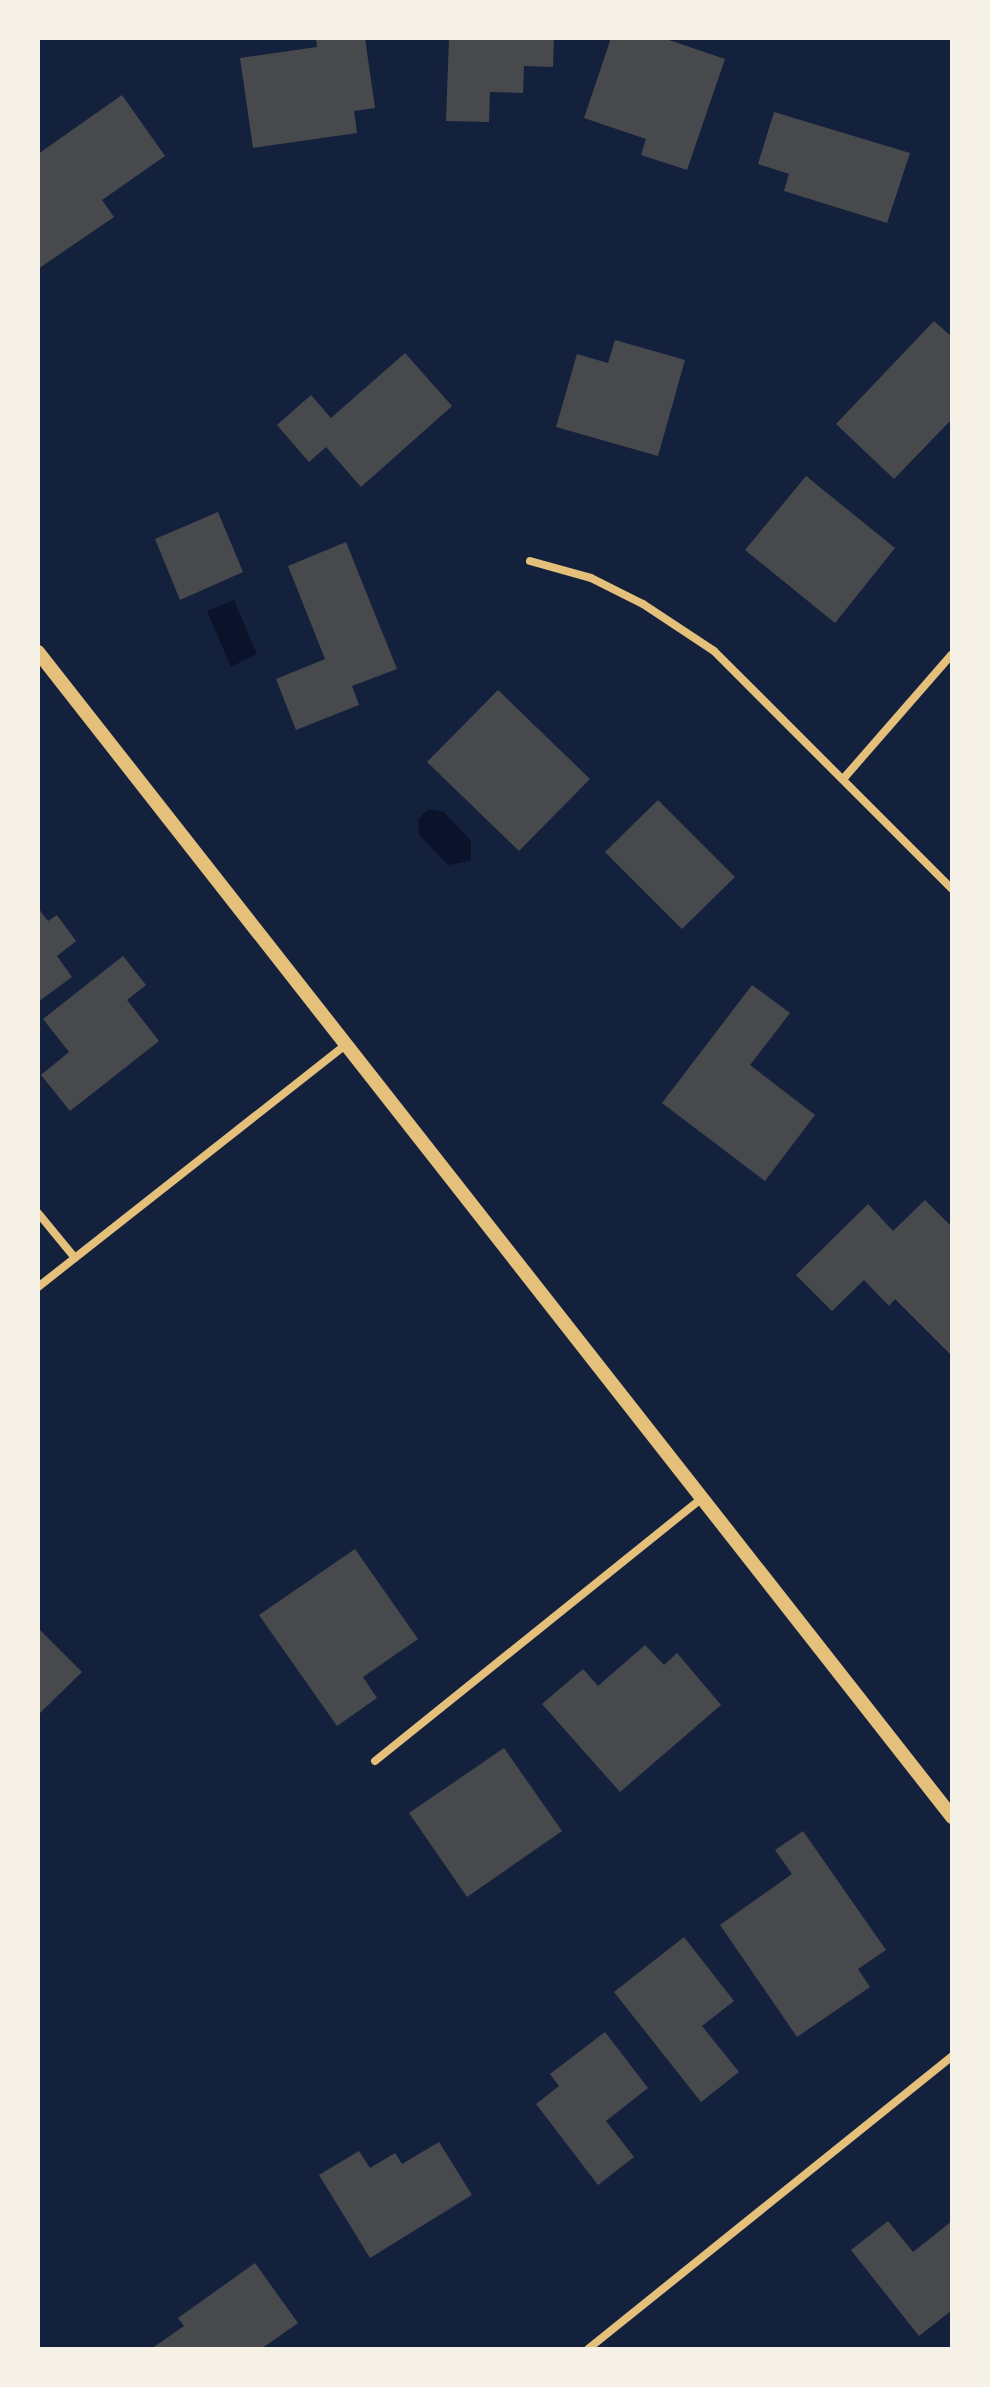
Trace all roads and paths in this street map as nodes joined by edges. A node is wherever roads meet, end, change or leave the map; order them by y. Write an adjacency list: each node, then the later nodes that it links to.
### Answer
1 (530, 561): 4 (street)
2 (38, 652): 6 (street)
3 (952, 654): 4 (street)
4 (844, 778): 5 (street)
5 (952, 889)
6 (347, 1044): 8 (street); 10 (street)
7 (38, 1213): 8 (street)
8 (75, 1258): 9 (street)
9 (38, 1287)
10 (703, 1497): 11 (street); 12 (street)
11 (375, 1761)
12 (950, 1810)
13 (952, 2056): 14 (street)
14 (588, 2349)

